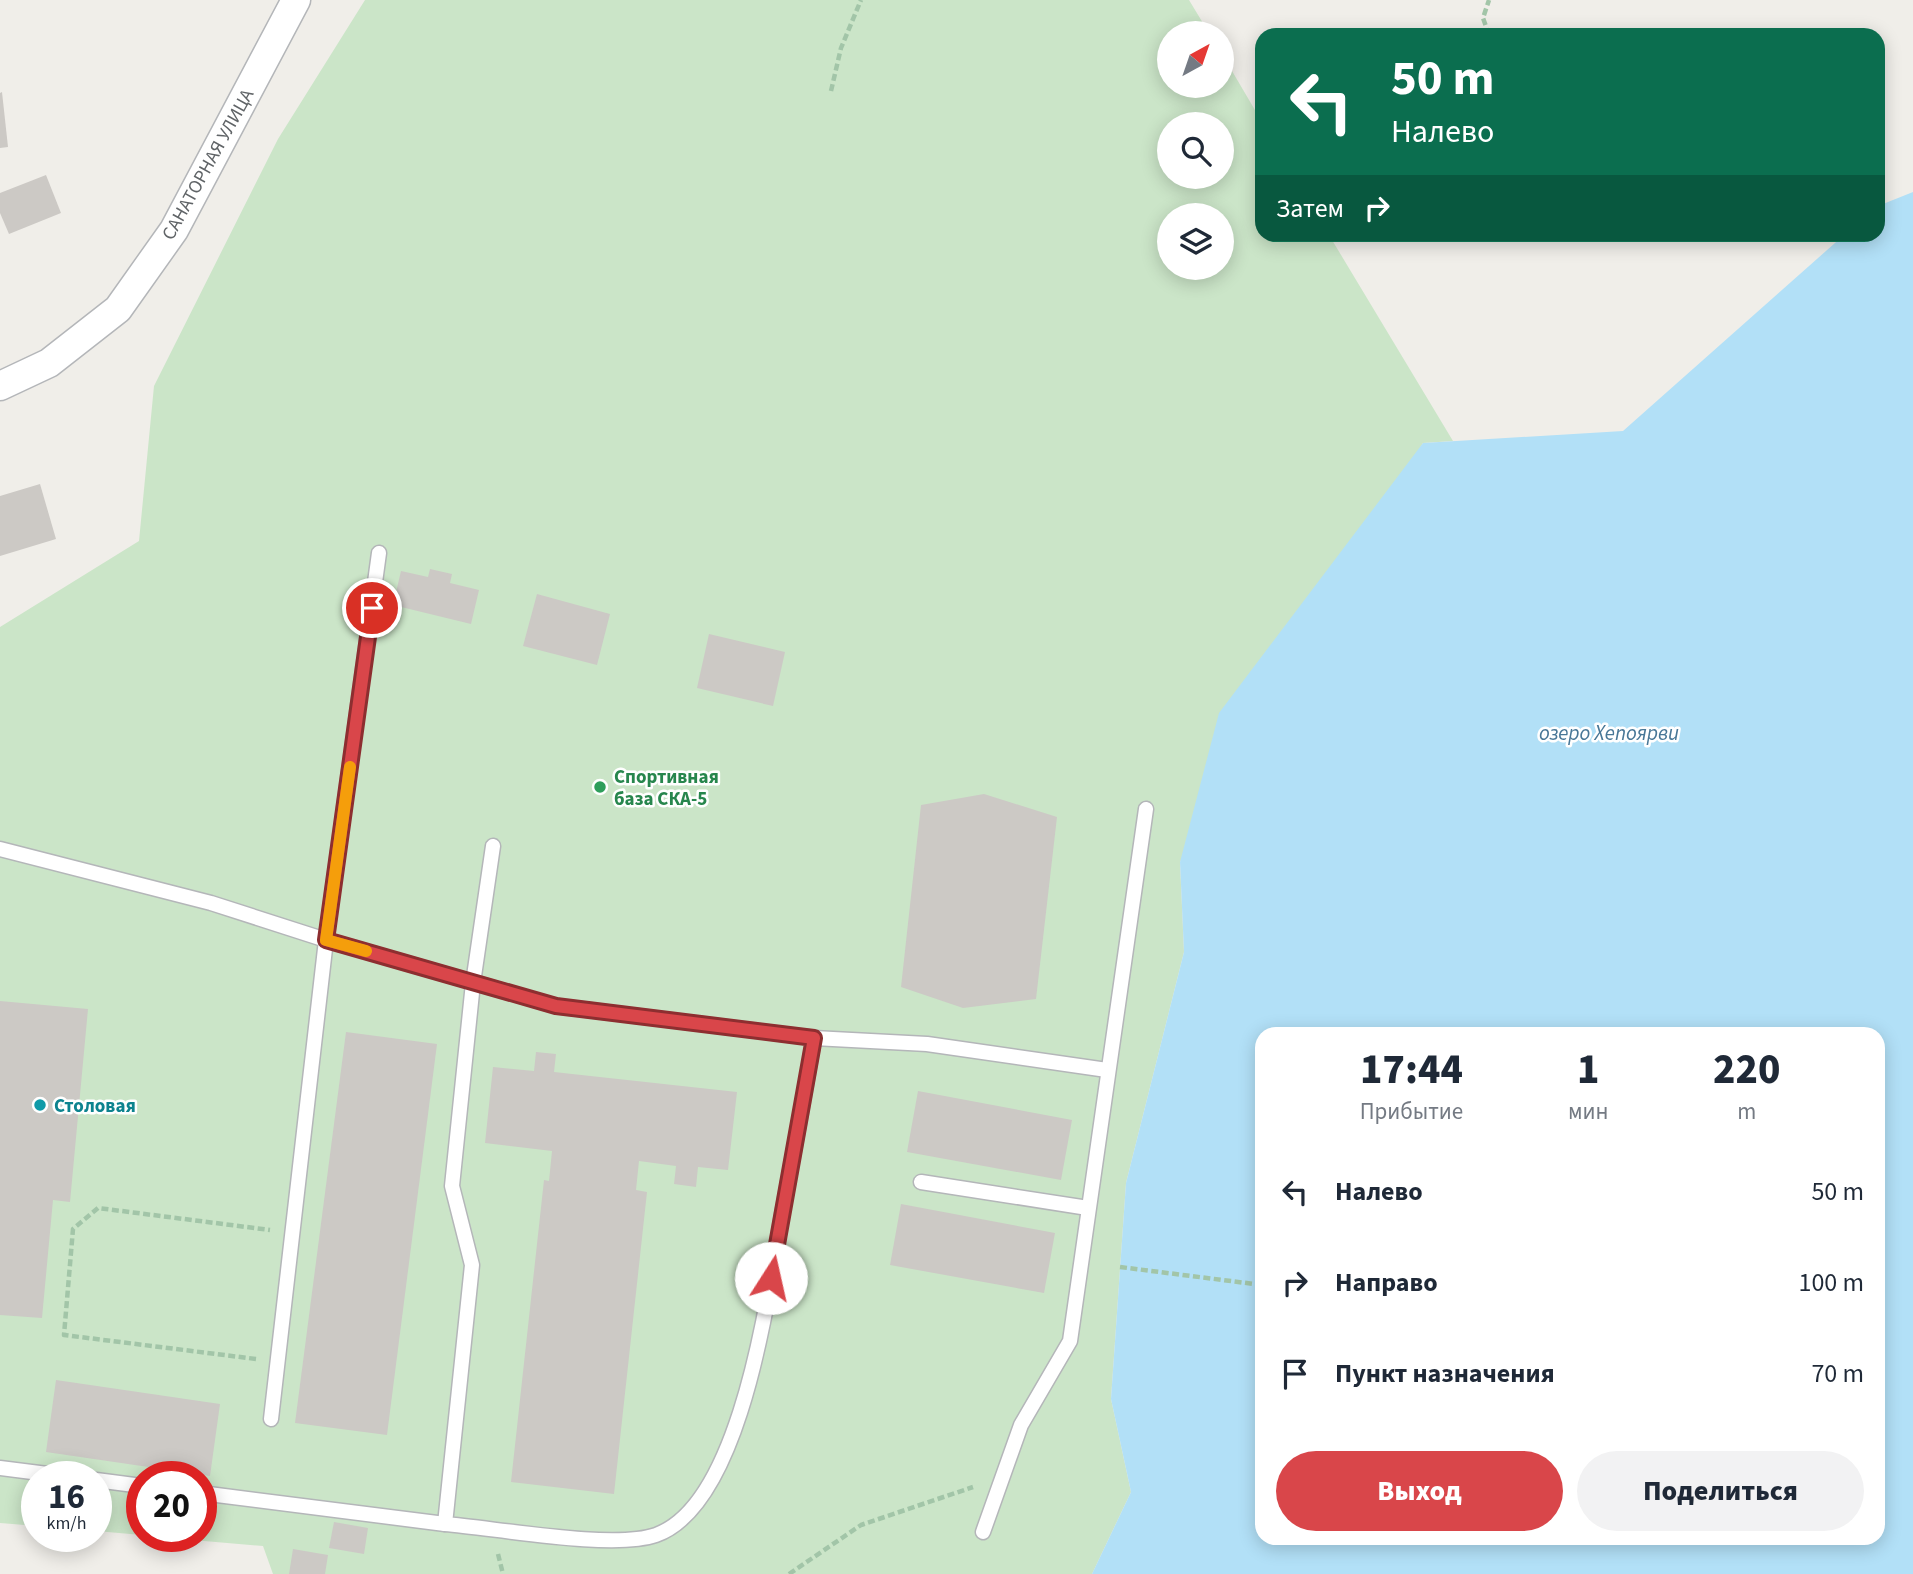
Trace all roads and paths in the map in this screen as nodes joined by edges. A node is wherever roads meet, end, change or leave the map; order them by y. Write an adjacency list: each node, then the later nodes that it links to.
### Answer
1 (296, 0): 6 (street, САНАТОРНАЯ УЛИЦА)
2 (861, 0): 5 (path)
3 (1489, 0): 4 (path)
4 (1487, 28)
5 (831, 91)
6 (0, 386)
7 (379, 553): 11 (lane)
8 (1146, 809): 14 (lane)
9 (493, 846): 12 (lane)
10 (0, 849): 11 (lane)
11 (326, 940): 12 (lane); 17 (lane)
12 (473, 983): 13 (lane); 26 (lane)
13 (814, 1038): 14 (lane); 26 (lane)
14 (1107, 1070): 16 (lane)
15 (921, 1182): 16 (lane)
16 (1088, 1208): 24 (lane)
17 (292, 1233): 20 (lane); 20 (path)
18 (1120, 1267): 19 (path)
19 (1255, 1284)
20 (277, 1361): 21 (lane)
21 (271, 1419)
22 (0, 1468): 23 (lane)
23 (21, 1471)
24 (1003, 1477): 27 (lane); 28 (path)
25 (217, 1495): 26 (lane)
26 (446, 1524)
27 (983, 1532)
28 (789, 1574)

